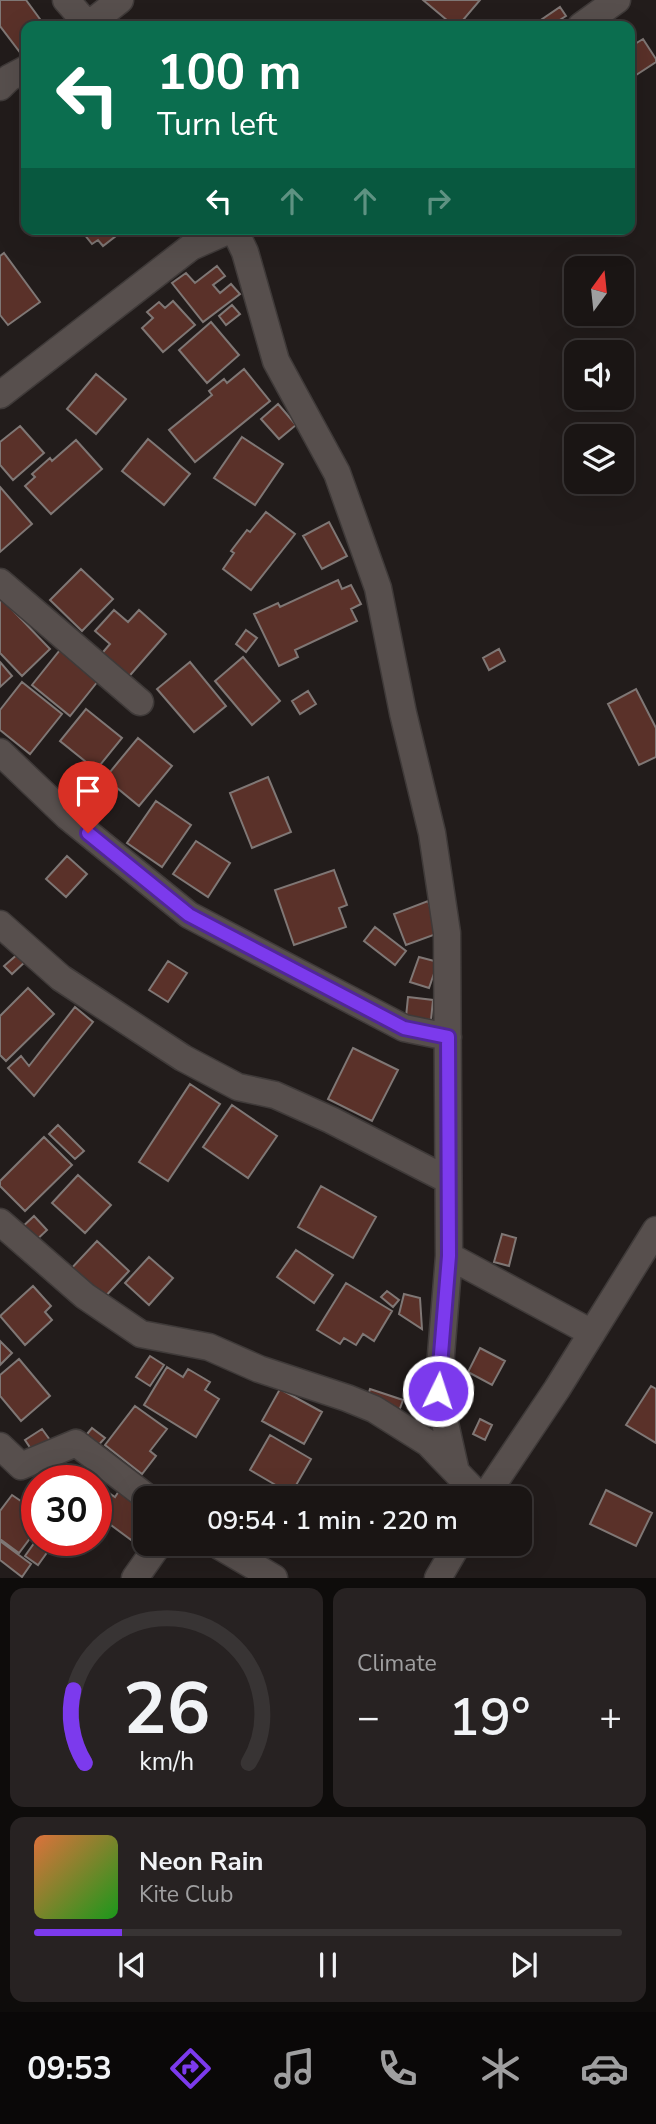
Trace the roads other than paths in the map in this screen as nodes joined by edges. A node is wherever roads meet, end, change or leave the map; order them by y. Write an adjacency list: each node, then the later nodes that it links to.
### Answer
1 (66, 0): 4 (street)
2 (120, 0): 5 (street)
3 (617, 0): 6 (street)
4 (84, 21)
5 (94, 21)
6 (588, 21)
7 (21, 72): 8 (street)
8 (0, 87)
9 (219, 235): 11 (street)
10 (236, 235): 16 (street)
11 (0, 395)
12 (0, 582): 13 (street)
13 (140, 702)
14 (0, 752): 16 (street)
15 (0, 924): 17 (street)
16 (448, 1037): 17 (street)
17 (448, 1180): 20 (street)
18 (0, 1222): 23 (street)
19 (656, 1230): 21 (street)
20 (449, 1256): 21 (street); 23 (street)
21 (592, 1333): 25 (street)
22 (0, 1446): 26 (street)
23 (456, 1472): 24 (street)
24 (471, 1486)
25 (491, 1486)
26 (133, 1487)
27 (151, 1556): 30 (street)
28 (236, 1556): 31 (street)
29 (451, 1556): 32 (street)
30 (135, 1578)
31 (274, 1578)
32 (438, 1578)

